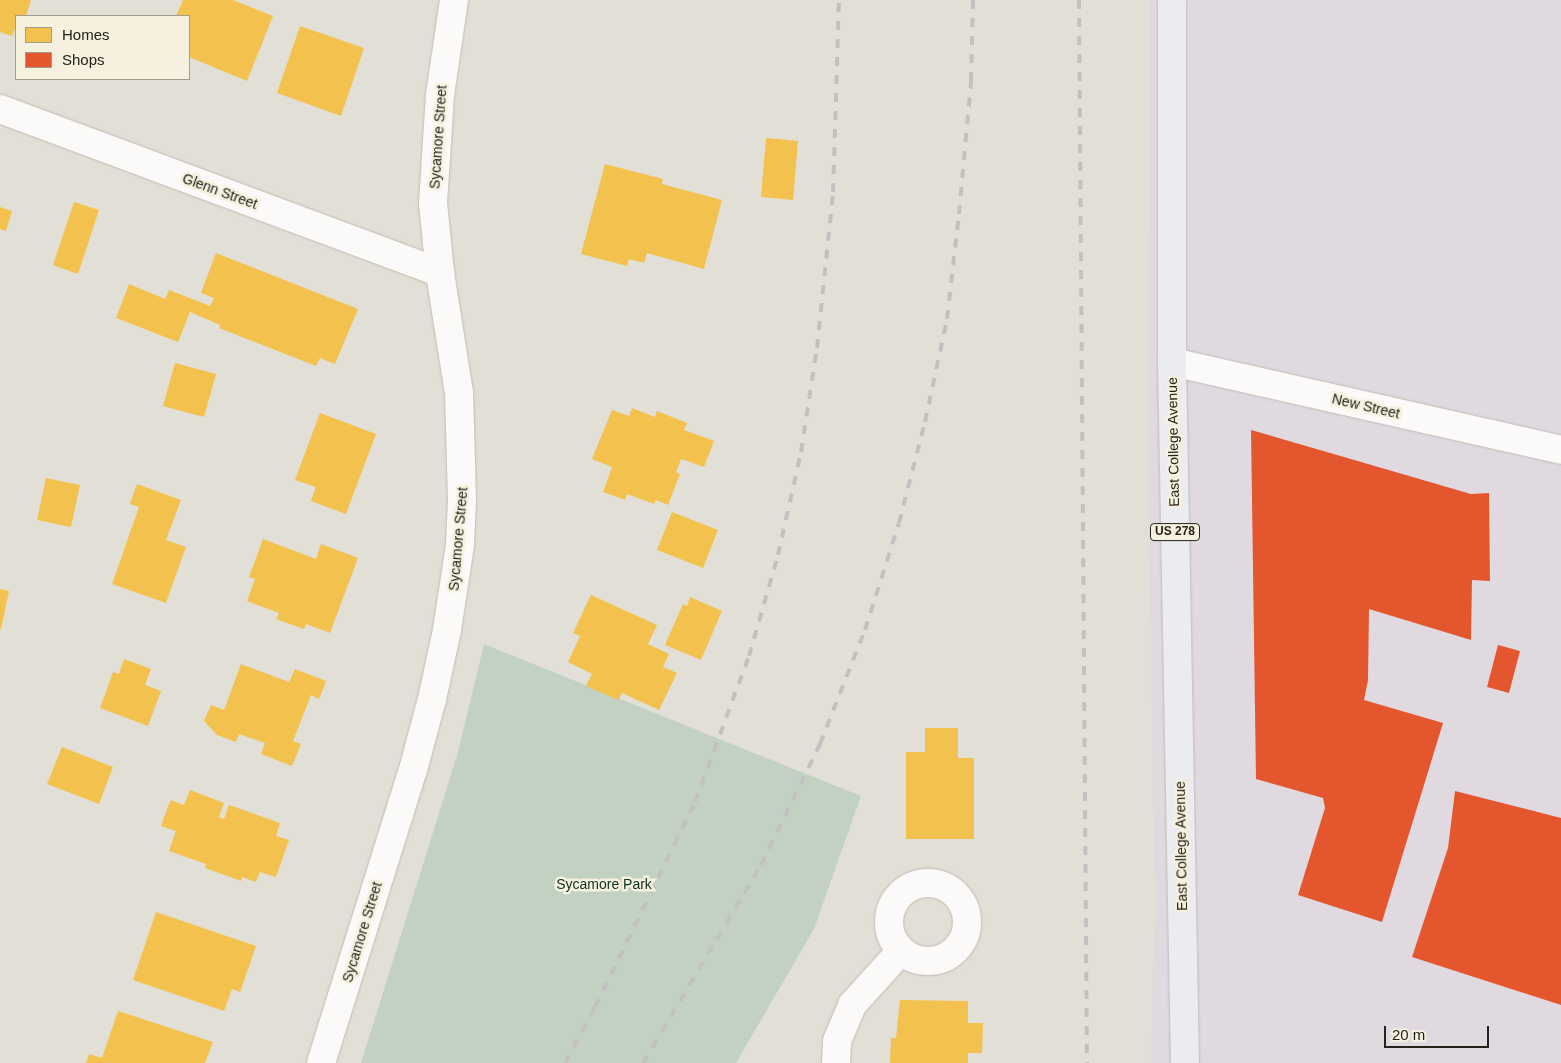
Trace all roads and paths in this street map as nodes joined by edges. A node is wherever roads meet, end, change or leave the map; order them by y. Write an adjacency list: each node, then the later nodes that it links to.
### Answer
1 (454, 0): 4 (street, Sycamore Street)
2 (1172, 0): 5 (main road, East College Avenue / US 278)
3 (0, 109): 4 (street, Glenn Street)
4 (440, 273): 8 (street, Sycamore Street)
5 (1172, 362): 6 (street, New Street); 10 (main road, East College Avenue / US 278)
6 (1561, 450)
7 (900, 952): 9 (street)
8 (321, 1063)
9 (836, 1063)
10 (1184, 1063)

